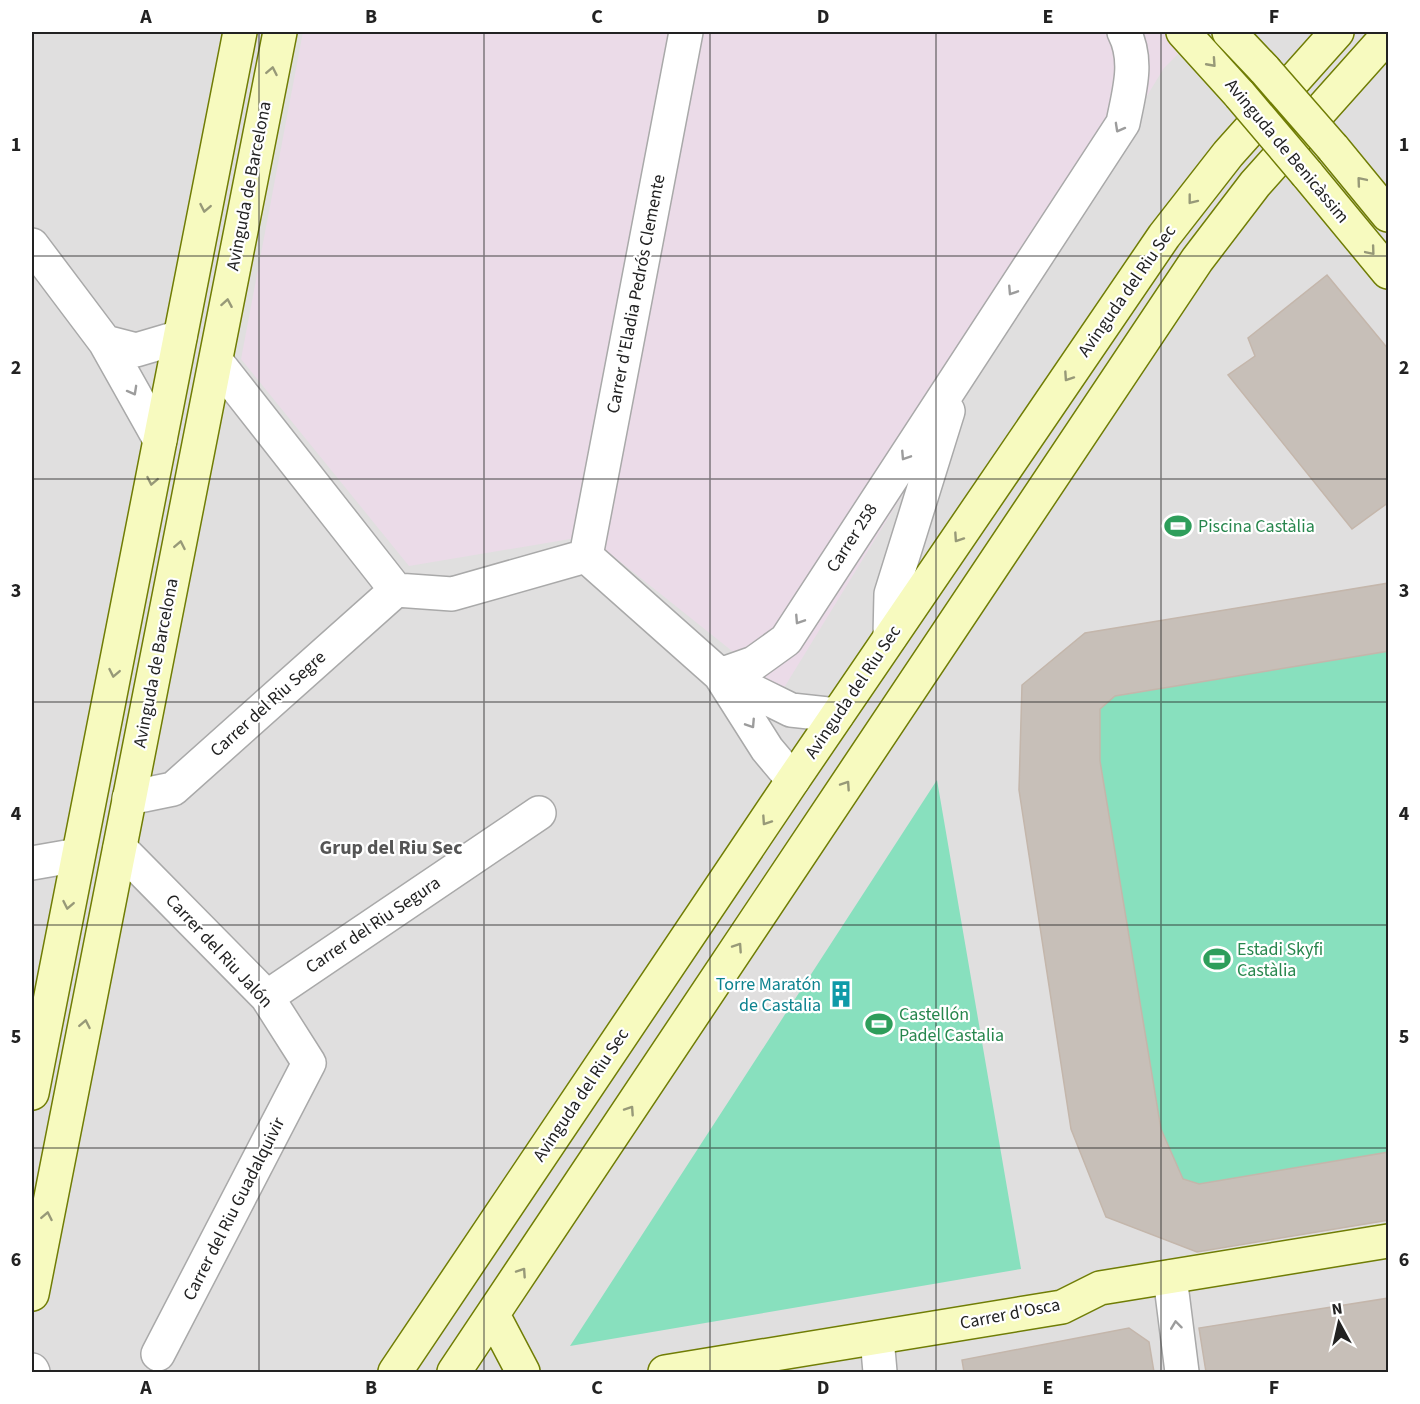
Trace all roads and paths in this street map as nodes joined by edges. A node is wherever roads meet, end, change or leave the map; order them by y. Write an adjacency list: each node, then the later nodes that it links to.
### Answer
1 (240, 32): 12 (street, one-way to 12)
2 (280, 32): 14 (street, Avinguda de Barcelona, one-way to 2)
3 (686, 32): 17 (street, Carrer d'Eladia Pedrós Clemente)
4 (1125, 32): 15 (street, Carrer 258, one-way to 15)
5 (1184, 32): 11 (street, Avinguda de Benicàssim, one-way to 11, bridge)
6 (1229, 32): 9 (street, Avinguda de Benicàssim, one-way to 6, bridge)
7 (1337, 32): 19 (street, Avinguda del Riu Sec, one-way to 19)
8 (1389, 35): 34 (street, one-way to 8)
9 (1389, 215)
10 (32, 245): 13 (street)
11 (1389, 272)
12 (180, 337): 13 (street); 16 (street)
13 (105, 342): 16 (street, one-way to 16)
14 (216, 361): 18 (street); 23 (street, Avinguda de Barcelona, one-way to 14)
15 (960, 372): 19 (street, Carrer 258); 20 (street, Carrer 258, one-way to 20)
16 (160, 440): 26 (street, one-way to 26)
17 (586, 556): 18 (street); 20 (street)
18 (396, 590): 23 (street, Carrer del Riu Segre)
19 (890, 638): 21 (street, Avinguda del Riu Sec)
20 (720, 675): 21 (street); 22 (street, one-way to 22)
21 (837, 715): 22 (street, Avinguda del Riu Sec)
22 (793, 780): 37 (street, Avinguda del Riu Sec, one-way to 37)
23 (129, 798): 25 (street, Avinguda de Barcelona)
24 (539, 813): 28 (street, Carrer del Riu Segura)
25 (120, 848): 28 (street, Carrer del Riu Jalón); 33 (street, Avinguda de Barcelona, one-way to 25)
26 (78, 855): 27 (street); 30 (street, one-way to 30)
27 (32, 863)
28 (267, 997): 29 (street, Carrer del Riu Jalón)
29 (309, 1063): 36 (street, Carrer del Riu Guadalquivir)
30 (32, 1093)
31 (1389, 1241): 32 (street, Carrer d'Osca)
32 (1170, 1277): 35 (street, Carrer d'Osca); 42 (street, one-way to 32)
33 (32, 1294)
34 (493, 1315): 38 (street); 39 (street)
35 (877, 1338): 40 (street, Carrer d'Osca); 41 (street)
36 (158, 1354)
37 (395, 1372)
38 (454, 1372)
39 (523, 1372)
40 (665, 1372)
41 (880, 1372)
42 (1182, 1372)

